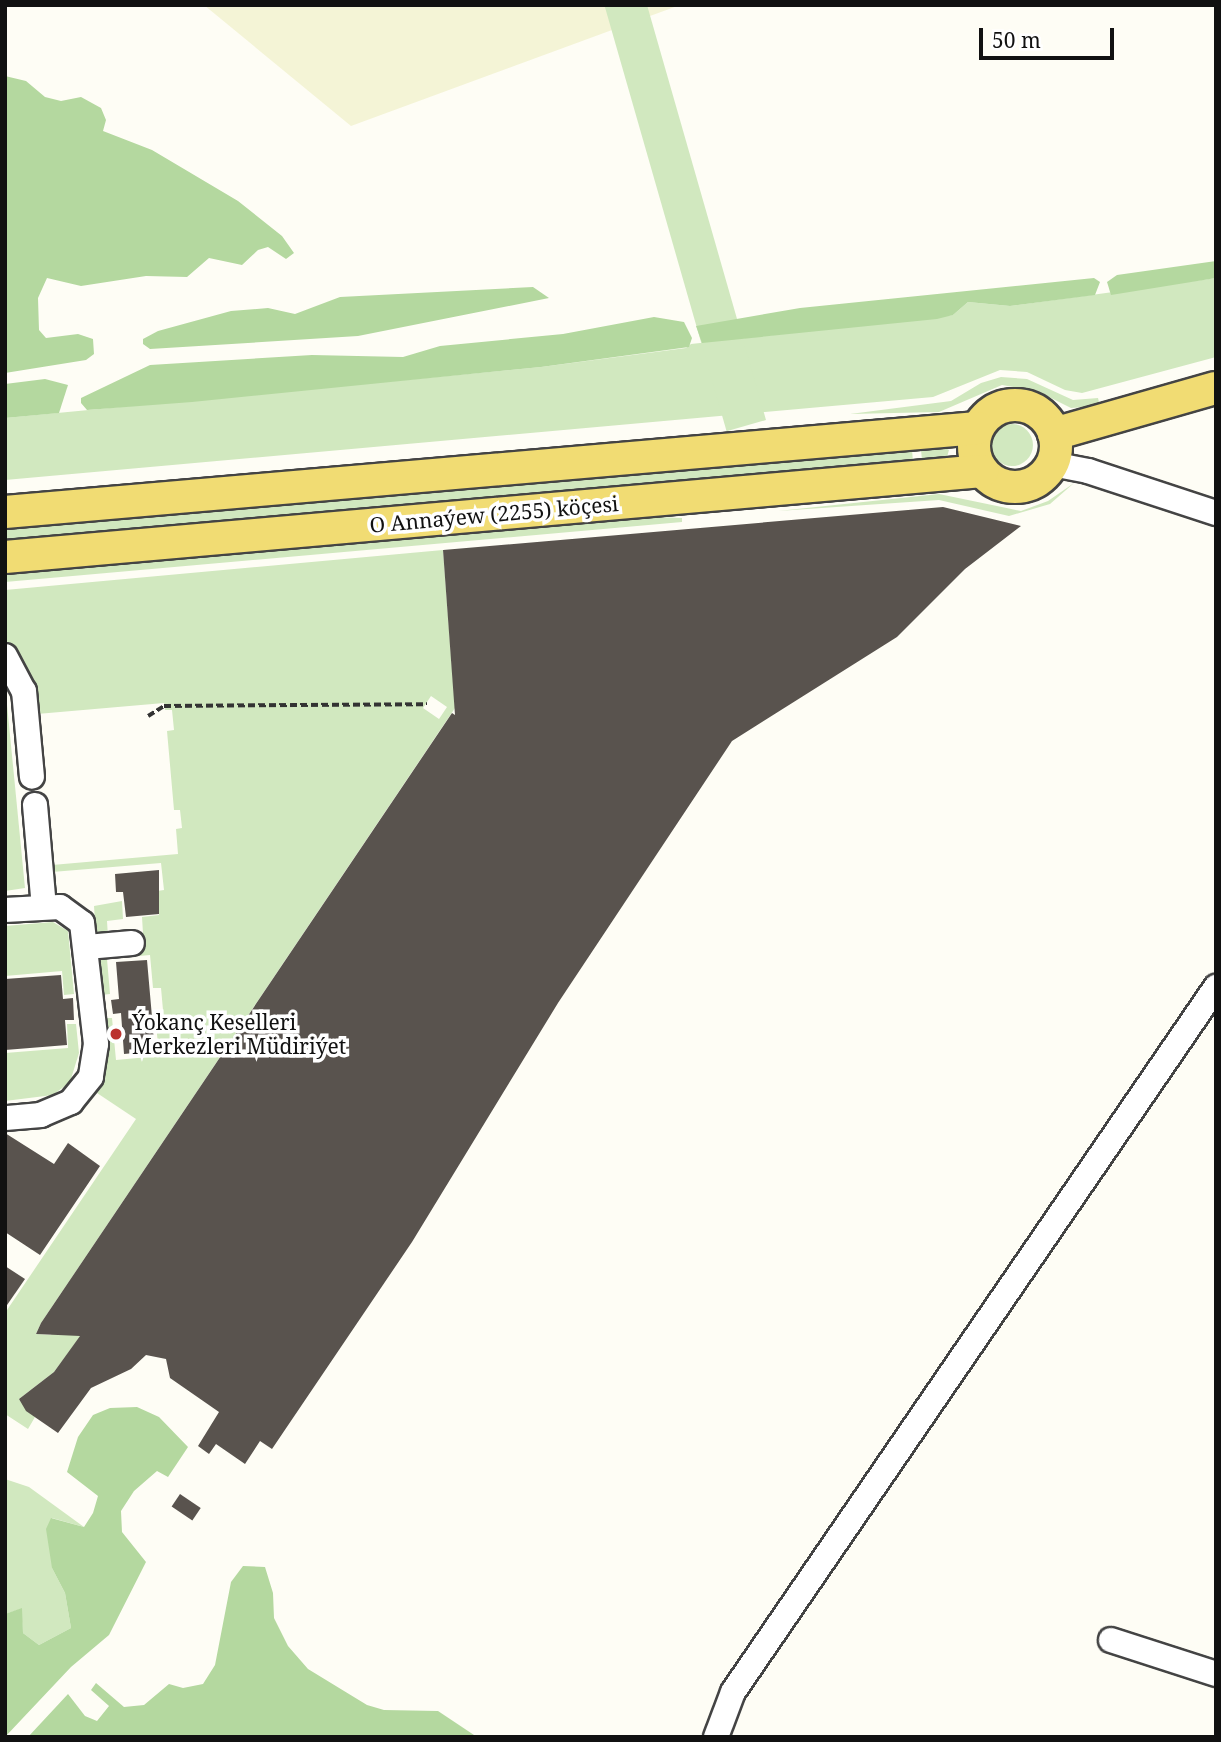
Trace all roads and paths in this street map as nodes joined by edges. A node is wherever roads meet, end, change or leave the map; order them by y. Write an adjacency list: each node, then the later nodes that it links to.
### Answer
1 (1216, 388): 3 (main road)
2 (977, 428): 3 (main road); 4 (main road); 5 (main road)
3 (1053, 449): 4 (main road); 6 (street)
4 (982, 471): 7 (main road, O Annaýew (2255) köçesi)
5 (5, 512)
6 (1216, 513)
7 (5, 557)
8 (5, 656): 11 (street)
9 (427, 704): 10 (path)
10 (148, 716)
11 (32, 777)
12 (35, 805): 13 (street)
13 (44, 907): 14 (street); 16 (street)
14 (5, 910)
15 (132, 943): 16 (street)
16 (87, 947): 18 (street)
17 (1216, 987): 21 (street)
18 (5, 1118)
19 (1111, 1640): 20 (street)
20 (1216, 1674)
21 (716, 1737)

